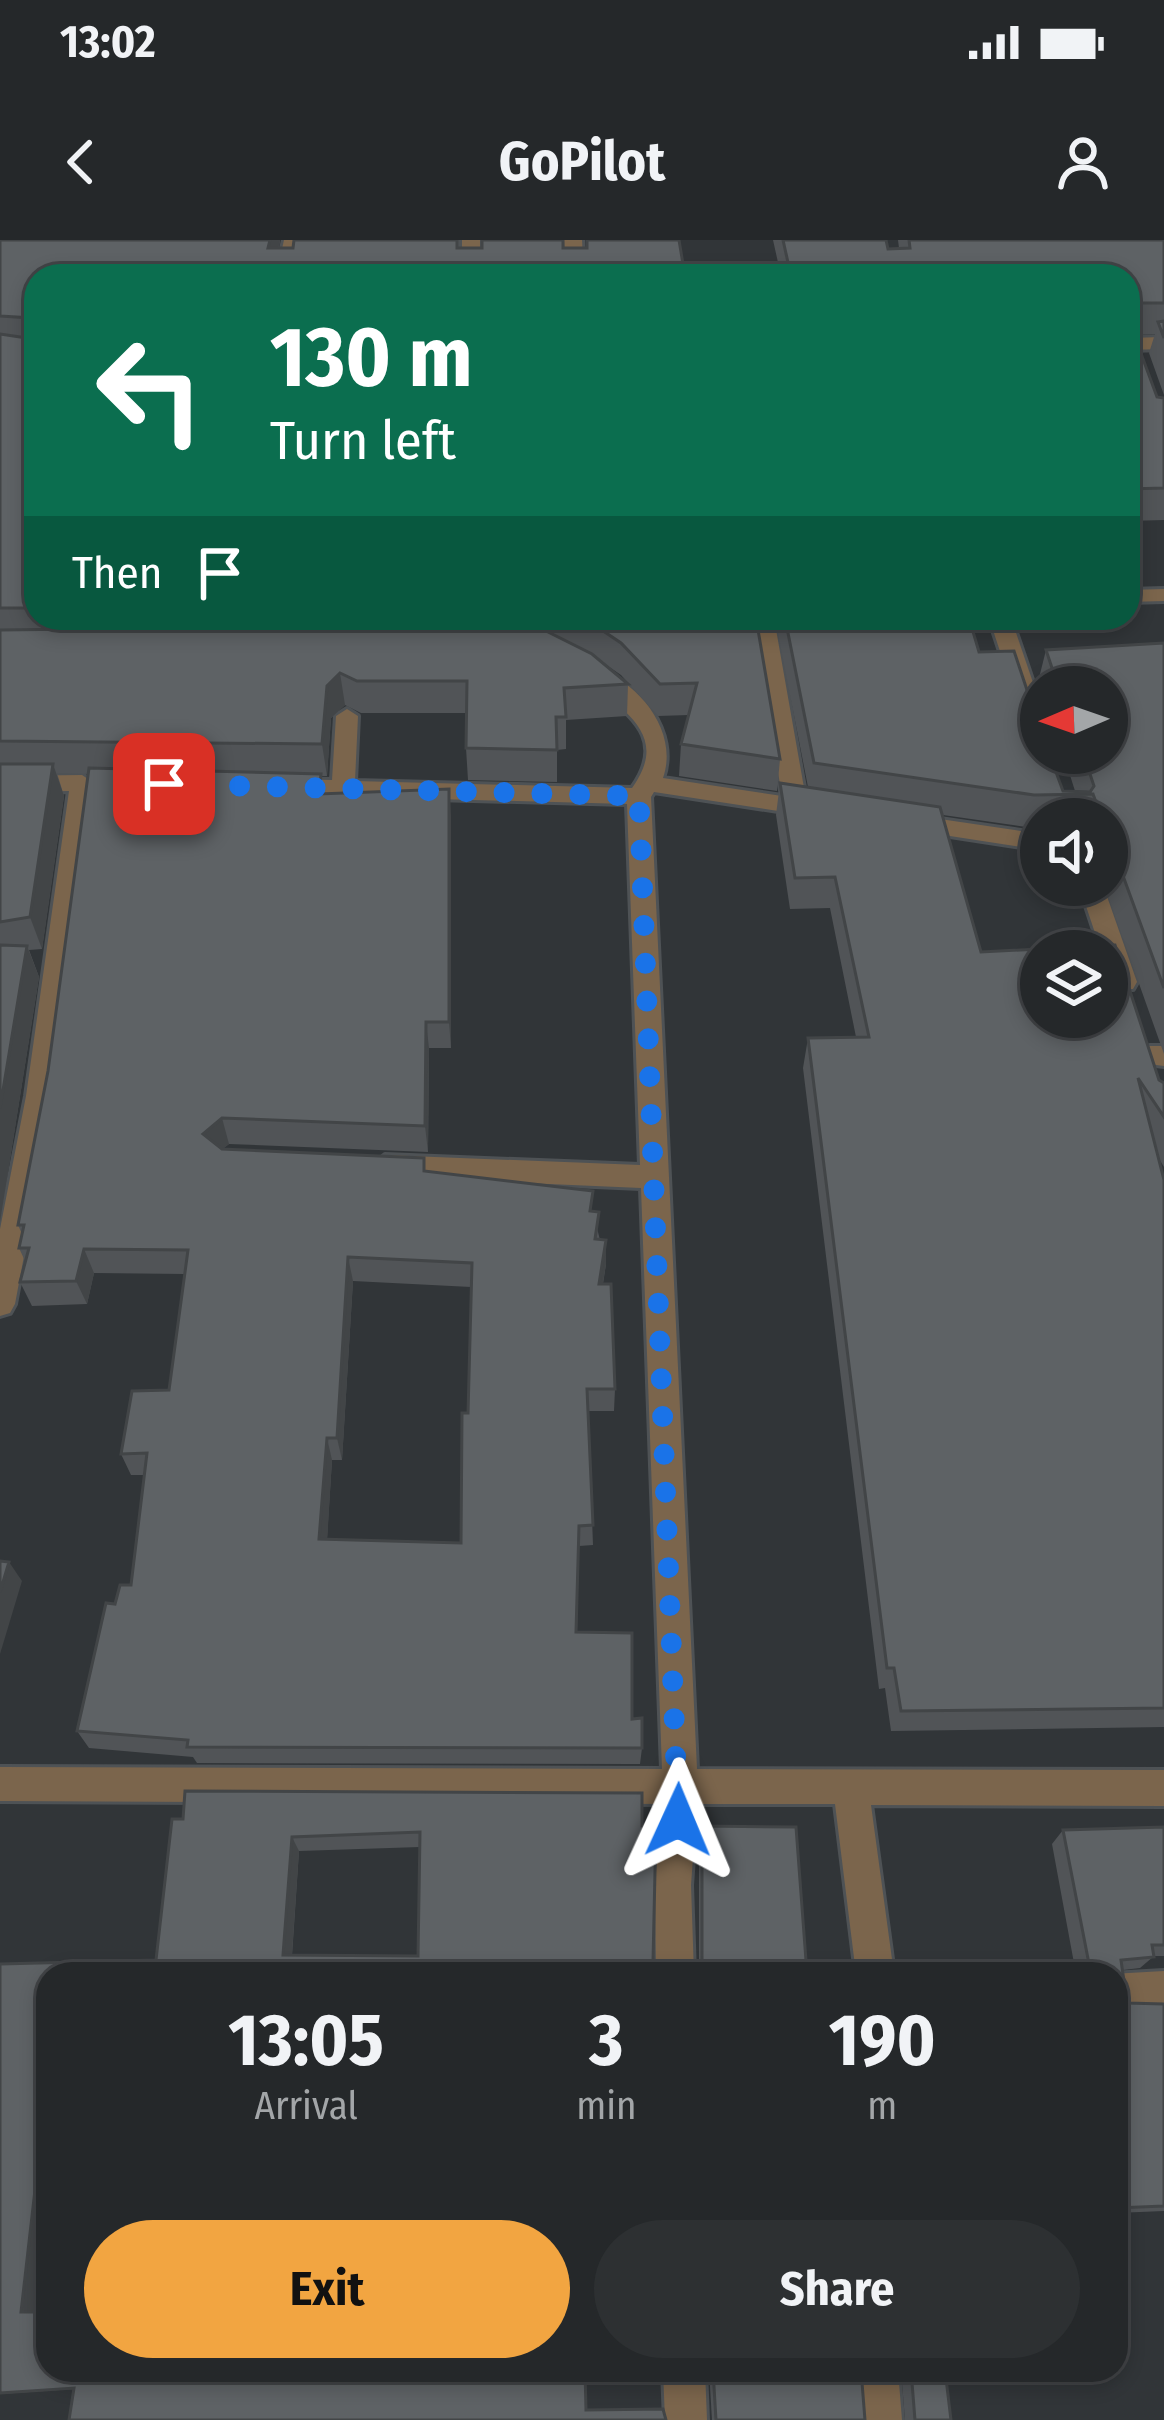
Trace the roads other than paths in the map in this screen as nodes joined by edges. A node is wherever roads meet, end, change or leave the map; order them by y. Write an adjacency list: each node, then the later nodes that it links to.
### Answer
1 (765, 630): 10 (street)
2 (1004, 630): 4 (street)
3 (562, 656): 9 (street)
4 (1020, 677)
5 (346, 716): 8 (street)
6 (0, 784): 19 (street)
7 (251, 786): 8 (street)
8 (343, 788): 9 (street)
9 (645, 790): 10 (street); 18 (street)
10 (795, 806): 11 (street)
11 (840, 812)
12 (884, 819): 13 (street)
13 (1020, 839)
14 (1099, 906): 15 (street)
15 (1148, 1040): 16 (street)
16 (1159, 1091)
17 (348, 1164): 18 (street)
18 (655, 1178): 21 (street)
19 (0, 1304)
20 (0, 1784): 21 (street)
21 (680, 1788): 22 (street); 24 (street)
22 (851, 1788): 23 (street); 25 (street)
23 (1164, 1788)
24 (675, 1962)
25 (873, 1962)
26 (1164, 1990): 27 (street)
27 (1128, 1991)
28 (684, 2382): 30 (street)
29 (878, 2382): 31 (street)
30 (686, 2420)
31 (881, 2420)

